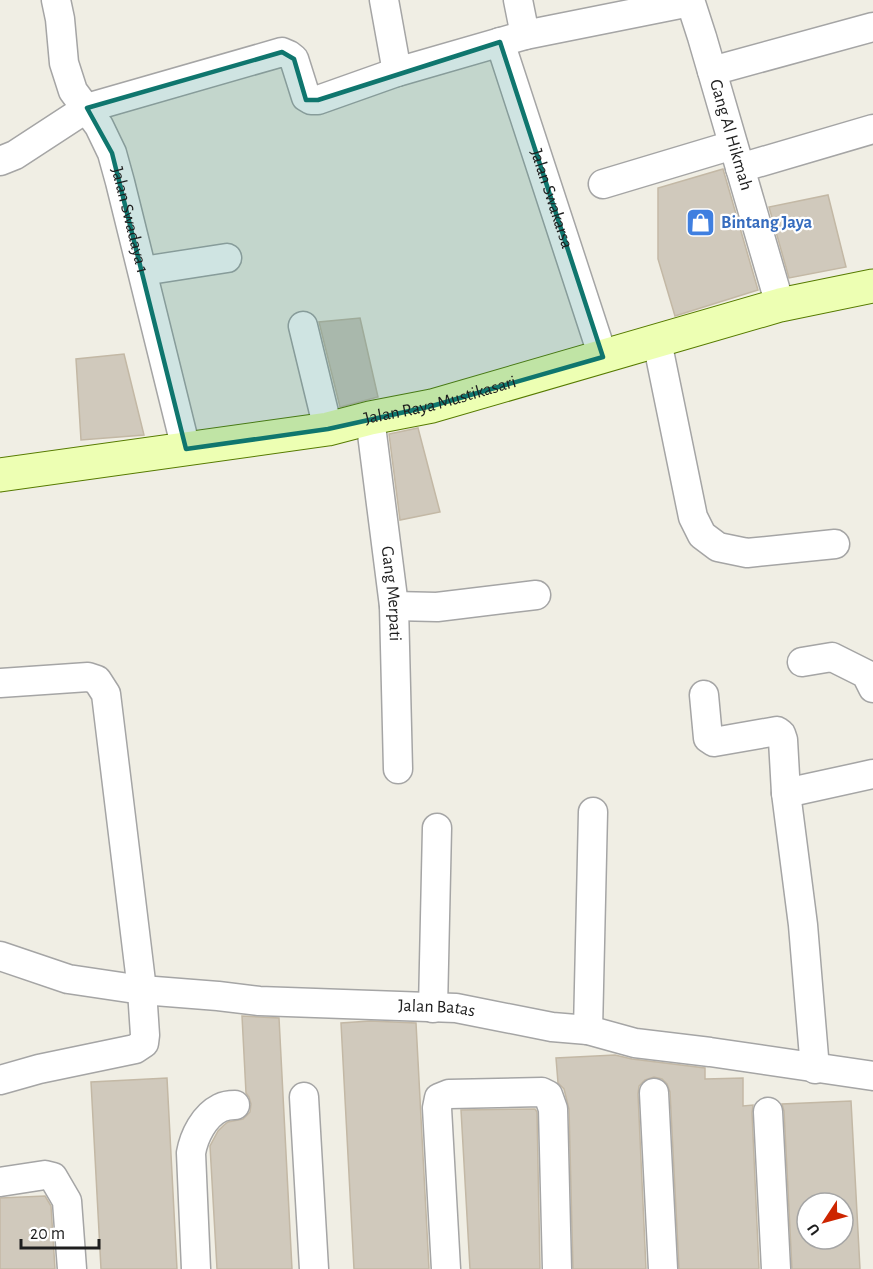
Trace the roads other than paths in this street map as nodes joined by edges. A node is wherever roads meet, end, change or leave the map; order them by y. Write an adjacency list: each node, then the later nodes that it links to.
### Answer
1 (56, 0): 9 (street, Jalan Swadaya 1)
2 (384, 0): 8 (street)
3 (518, 0): 6 (street, Jalan Swakarsa)
4 (690, 1): 6 (street); 7 (street, Gang Al Hikmah)
5 (873, 27): 7 (street)
6 (513, 38): 8 (street); 20 (street, Jalan Swakarsa)
7 (712, 71): 11 (street, Gang Al Hikmah)
8 (398, 72): 9 (street)
9 (87, 108): 12 (street); 15 (street, Jalan Swadaya 1)
10 (873, 129): 11 (street)
11 (737, 157): 13 (street); 17 (street, Gang Al Hikmah)
12 (0, 161)
13 (603, 184)
14 (227, 258): 15 (street)
15 (143, 271): 23 (street, Jalan Swadaya 1)
16 (873, 286): 17 (main road, Jalan Raya Mustikasari)
17 (780, 305): 19 (main road, Jalan Raya Mustikasari)
18 (303, 327): 22 (street)
19 (657, 341): 20 (main road, Jalan Raya Mustikasari); 25 (street)
20 (603, 357): 21 (main road, Jalan Raya Mustikasari)
21 (370, 418): 22 (main road, Jalan Raya Mustikasari); 27 (street, Gang Merpati)
22 (328, 429): 23 (main road, Jalan Raya Mustikasari)
23 (186, 449): 24 (main road, Jalan Raya Mustikasari)
24 (0, 475)
25 (835, 544)
26 (536, 595): 27 (street)
27 (394, 606): 32 (street, Gang Merpati)
28 (802, 662): 30 (street)
29 (0, 683): 38 (street)
30 (873, 688)
31 (704, 695): 34 (street)
32 (398, 769)
33 (873, 774): 34 (street)
34 (786, 792): 41 (street)
35 (594, 812): 40 (street)
36 (437, 828): 39 (street)
37 (0, 956): 38 (street, Jalan Batas)
38 (142, 990): 39 (street, Jalan Batas); 43 (street)
39 (433, 1008): 40 (street, Jalan Batas)
40 (588, 1030): 41 (street, Jalan Batas)
41 (815, 1069): 42 (street, Jalan Batas)
42 (873, 1076)
43 (0, 1080)
44 (654, 1093): 54 (street)
45 (304, 1097): 51 (street)
46 (235, 1105): 50 (street)
47 (768, 1112): 55 (street)
48 (0, 1182): 49 (street)
49 (72, 1269)
50 (196, 1269)
51 (314, 1269)
52 (446, 1269): 53 (street)
53 (557, 1269)
54 (663, 1269)
55 (776, 1269)

